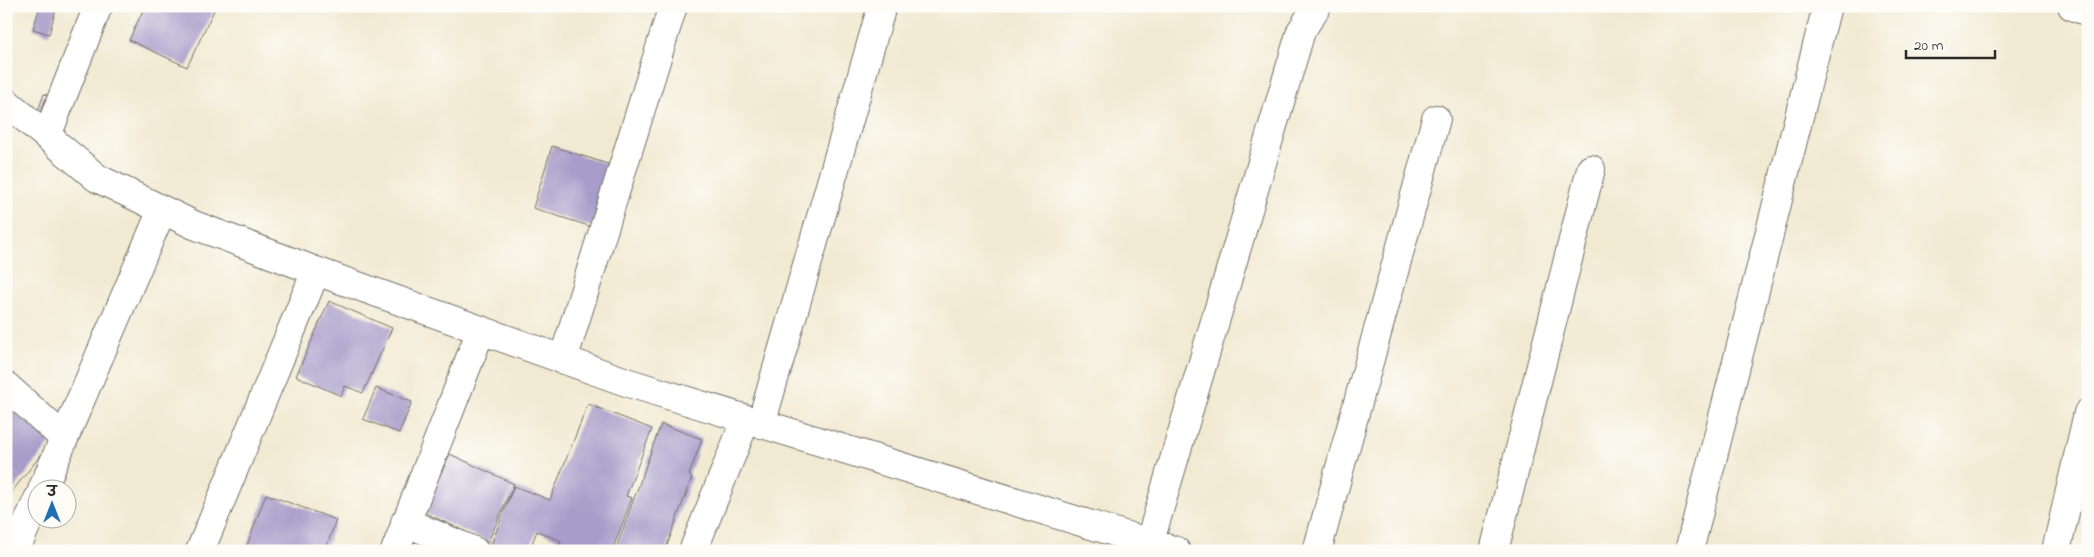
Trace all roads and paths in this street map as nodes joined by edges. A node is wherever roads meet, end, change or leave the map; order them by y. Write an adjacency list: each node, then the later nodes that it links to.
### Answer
1 (98, 6): 10 (street)
2 (673, 6): 15 (street)
3 (882, 6): 18 (street)
4 (1317, 6): 23 (street)
5 (1827, 6): 32 (street)
6 (2072, 6): 7 (street)
7 (2088, 12)
8 (6, 102): 10 (street)
9 (1436, 119): 30 (street)
10 (47, 136): 12 (street)
11 (1591, 169): 31 (street)
12 (162, 210): 13 (street); 19 (street)
13 (316, 271): 14 (street); 25 (street)
14 (481, 330): 15 (street); 22 (street)
15 (563, 360): 18 (street)
16 (6, 386): 19 (street)
17 (2088, 413): 33 (street)
18 (754, 421): 23 (street); 28 (street)
19 (64, 438): 20 (street)
20 (46, 480)
21 (28, 522): 24 (street)
22 (405, 522): 26 (street); 27 (street)
23 (1148, 547): 29 (street)
24 (15, 551)
25 (200, 551)
26 (394, 551)
27 (474, 551)
28 (693, 551)
29 (1176, 551)
30 (1317, 551)
31 (1494, 551)
32 (1689, 551)
33 (2056, 551)

